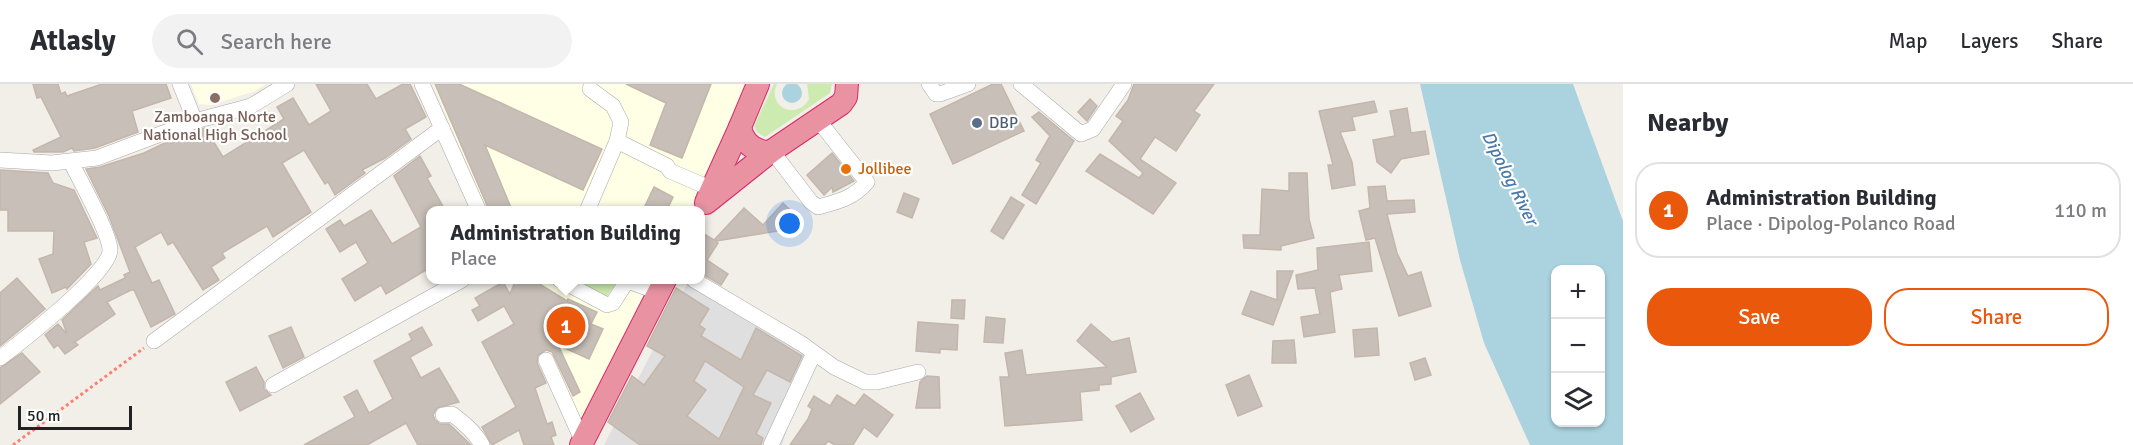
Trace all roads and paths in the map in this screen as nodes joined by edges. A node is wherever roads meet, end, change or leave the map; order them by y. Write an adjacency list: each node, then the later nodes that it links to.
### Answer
1 (180, 84): 12 (street)
2 (286, 84): 12 (street)
3 (422, 84): 14 (street)
4 (758, 84): 13 (highway)
5 (847, 84): 11 (highway)
6 (929, 84): 7 (street)
7 (968, 84)
8 (1021, 84): 9 (street)
9 (1124, 84)
10 (590, 89): 15 (street)
11 (818, 120): 16 (highway); 16 (street)
12 (195, 122): 18 (street)
13 (740, 127): 16 (highway); 19 (highway)
14 (442, 128): 20 (street); 27 (street)
15 (617, 141): 19 (street); 21 (street)
16 (771, 152): 19 (highway)
17 (0, 160): 18 (street)
18 (71, 162): 29 (street)
19 (709, 196)
20 (477, 206)
21 (589, 206)
22 (453, 284): 32 (street)
23 (569, 284): 24 (street)
24 (624, 284)
25 (702, 284): 28 (street)
26 (662, 286): 34 (highway)
27 (154, 341): 35 (path)
28 (814, 353): 31 (street); 37 (street)
29 (0, 358)
30 (546, 360): 34 (street)
31 (918, 372)
32 (273, 385)
33 (443, 415): 36 (street)
34 (582, 444)
35 (13, 445)
36 (482, 445)
37 (771, 445)

